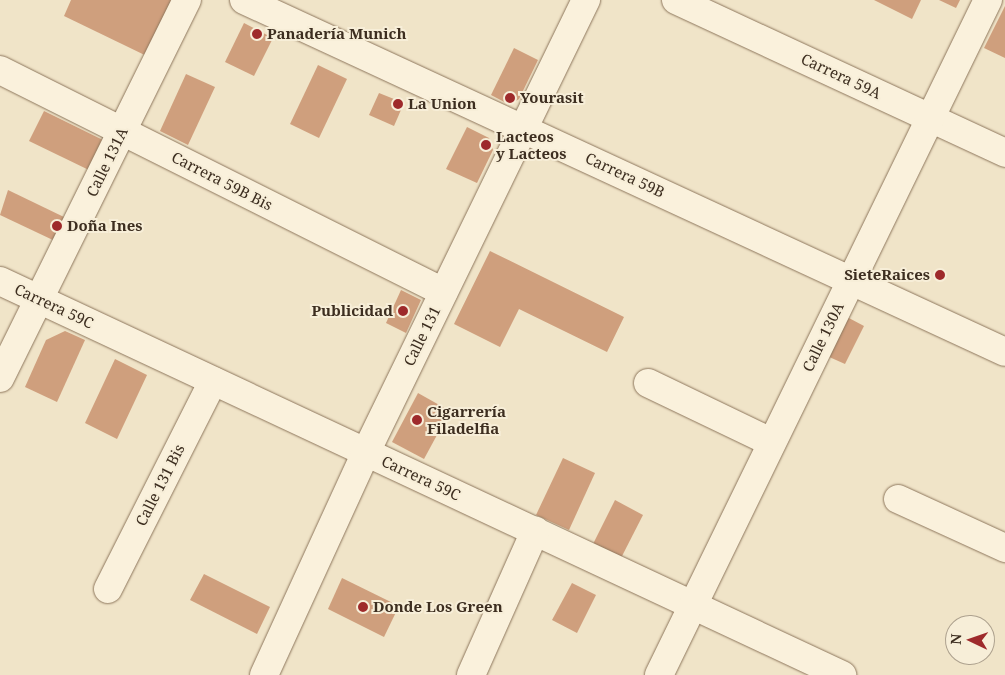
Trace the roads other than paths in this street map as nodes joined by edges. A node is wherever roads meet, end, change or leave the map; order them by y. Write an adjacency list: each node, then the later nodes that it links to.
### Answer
1 (187, 0): 9 (street, Calle 131A)
2 (244, 0): 8 (street, Carrera 59B)
3 (586, 0): 8 (street, Calle 131)
4 (676, 0): 7 (street, Carrera 59A)
5 (988, 0): 7 (street, Calle 130A)
6 (0, 70): 9 (street, Carrera 59B Bis)
7 (930, 118): 10 (street, Carrera 59A); 11 (street, Calle 130A)
8 (524, 128): 11 (street, Carrera 59B); 13 (street, Calle 131)
9 (122, 131): 13 (street, Carrera 59B Bis); 14 (street, Calle 131A)
10 (1005, 153)
11 (852, 279): 15 (street, Carrera 59B); 19 (street, Calle 130A)
12 (0, 281): 14 (street, Carrera 59C)
13 (444, 292): 20 (street, Calle 131)
14 (39, 299): 16 (street, Calle 131A); 17 (street, Carrera 59C)
15 (1005, 352)
16 (0, 378)
17 (213, 381): 20 (street, Carrera 59C); 24 (street, Calle 131 Bis)
18 (648, 383): 19 (street)
19 (771, 442): 25 (street, Calle 130A)
20 (366, 452): 22 (street, Carrera 59C); 26 (street, Calle 131)
21 (898, 498): 23 (street)
22 (535, 531): 25 (street, Carrera 59C); 27 (street)
23 (1005, 548)
24 (108, 589)
25 (691, 604): 28 (street, Calle 130A); 29 (street, Carrera 59C)
26 (264, 675)
27 (471, 675)
28 (659, 675)
29 (842, 675)

